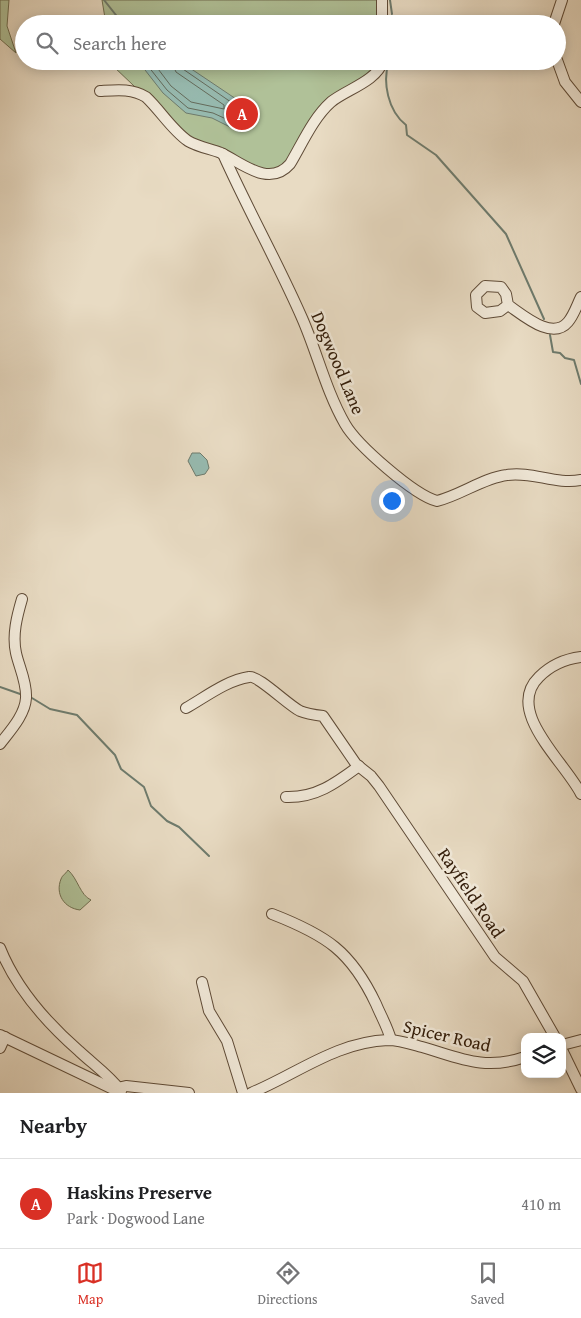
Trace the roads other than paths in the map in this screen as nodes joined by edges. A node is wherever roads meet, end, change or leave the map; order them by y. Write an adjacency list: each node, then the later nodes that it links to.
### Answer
1 (382, 0): 3 (street)
2 (562, 0): 4 (street)
3 (382, 15)
4 (557, 15)
5 (377, 70): 10 (street)
6 (561, 70): 8 (street)
7 (100, 91): 9 (street)
8 (581, 102)
9 (223, 154): 10 (street); 11 (street, Dogwood Lane)
10 (247, 168): 11 (street)
11 (234, 179): 14 (street, Dogwood Lane)
12 (581, 297): 13 (street)
13 (508, 306)
14 (581, 480)
15 (22, 599): 18 (street)
16 (581, 657): 20 (street)
17 (186, 708): 19 (street, Rayfield Road)
18 (0, 744)
19 (359, 766): 21 (street); 25 (street, Rayfield Road)
20 (581, 794)
21 (286, 797)
22 (272, 914): 27 (street)
23 (0, 948): 34 (street)
24 (202, 982): 37 (street)
25 (553, 1033)
26 (3, 1036): 30 (street); 34 (street)
27 (391, 1040): 31 (street, Spicer Road); 35 (street, Spicer Road)
28 (581, 1040): 29 (street)
29 (566, 1044)
30 (0, 1048)
31 (521, 1058)
32 (566, 1058): 33 (street)
33 (581, 1089)
34 (121, 1090): 36 (street)
35 (265, 1090): 38 (street, Spicer Road)
36 (189, 1093)
37 (243, 1093)
38 (251, 1093)

